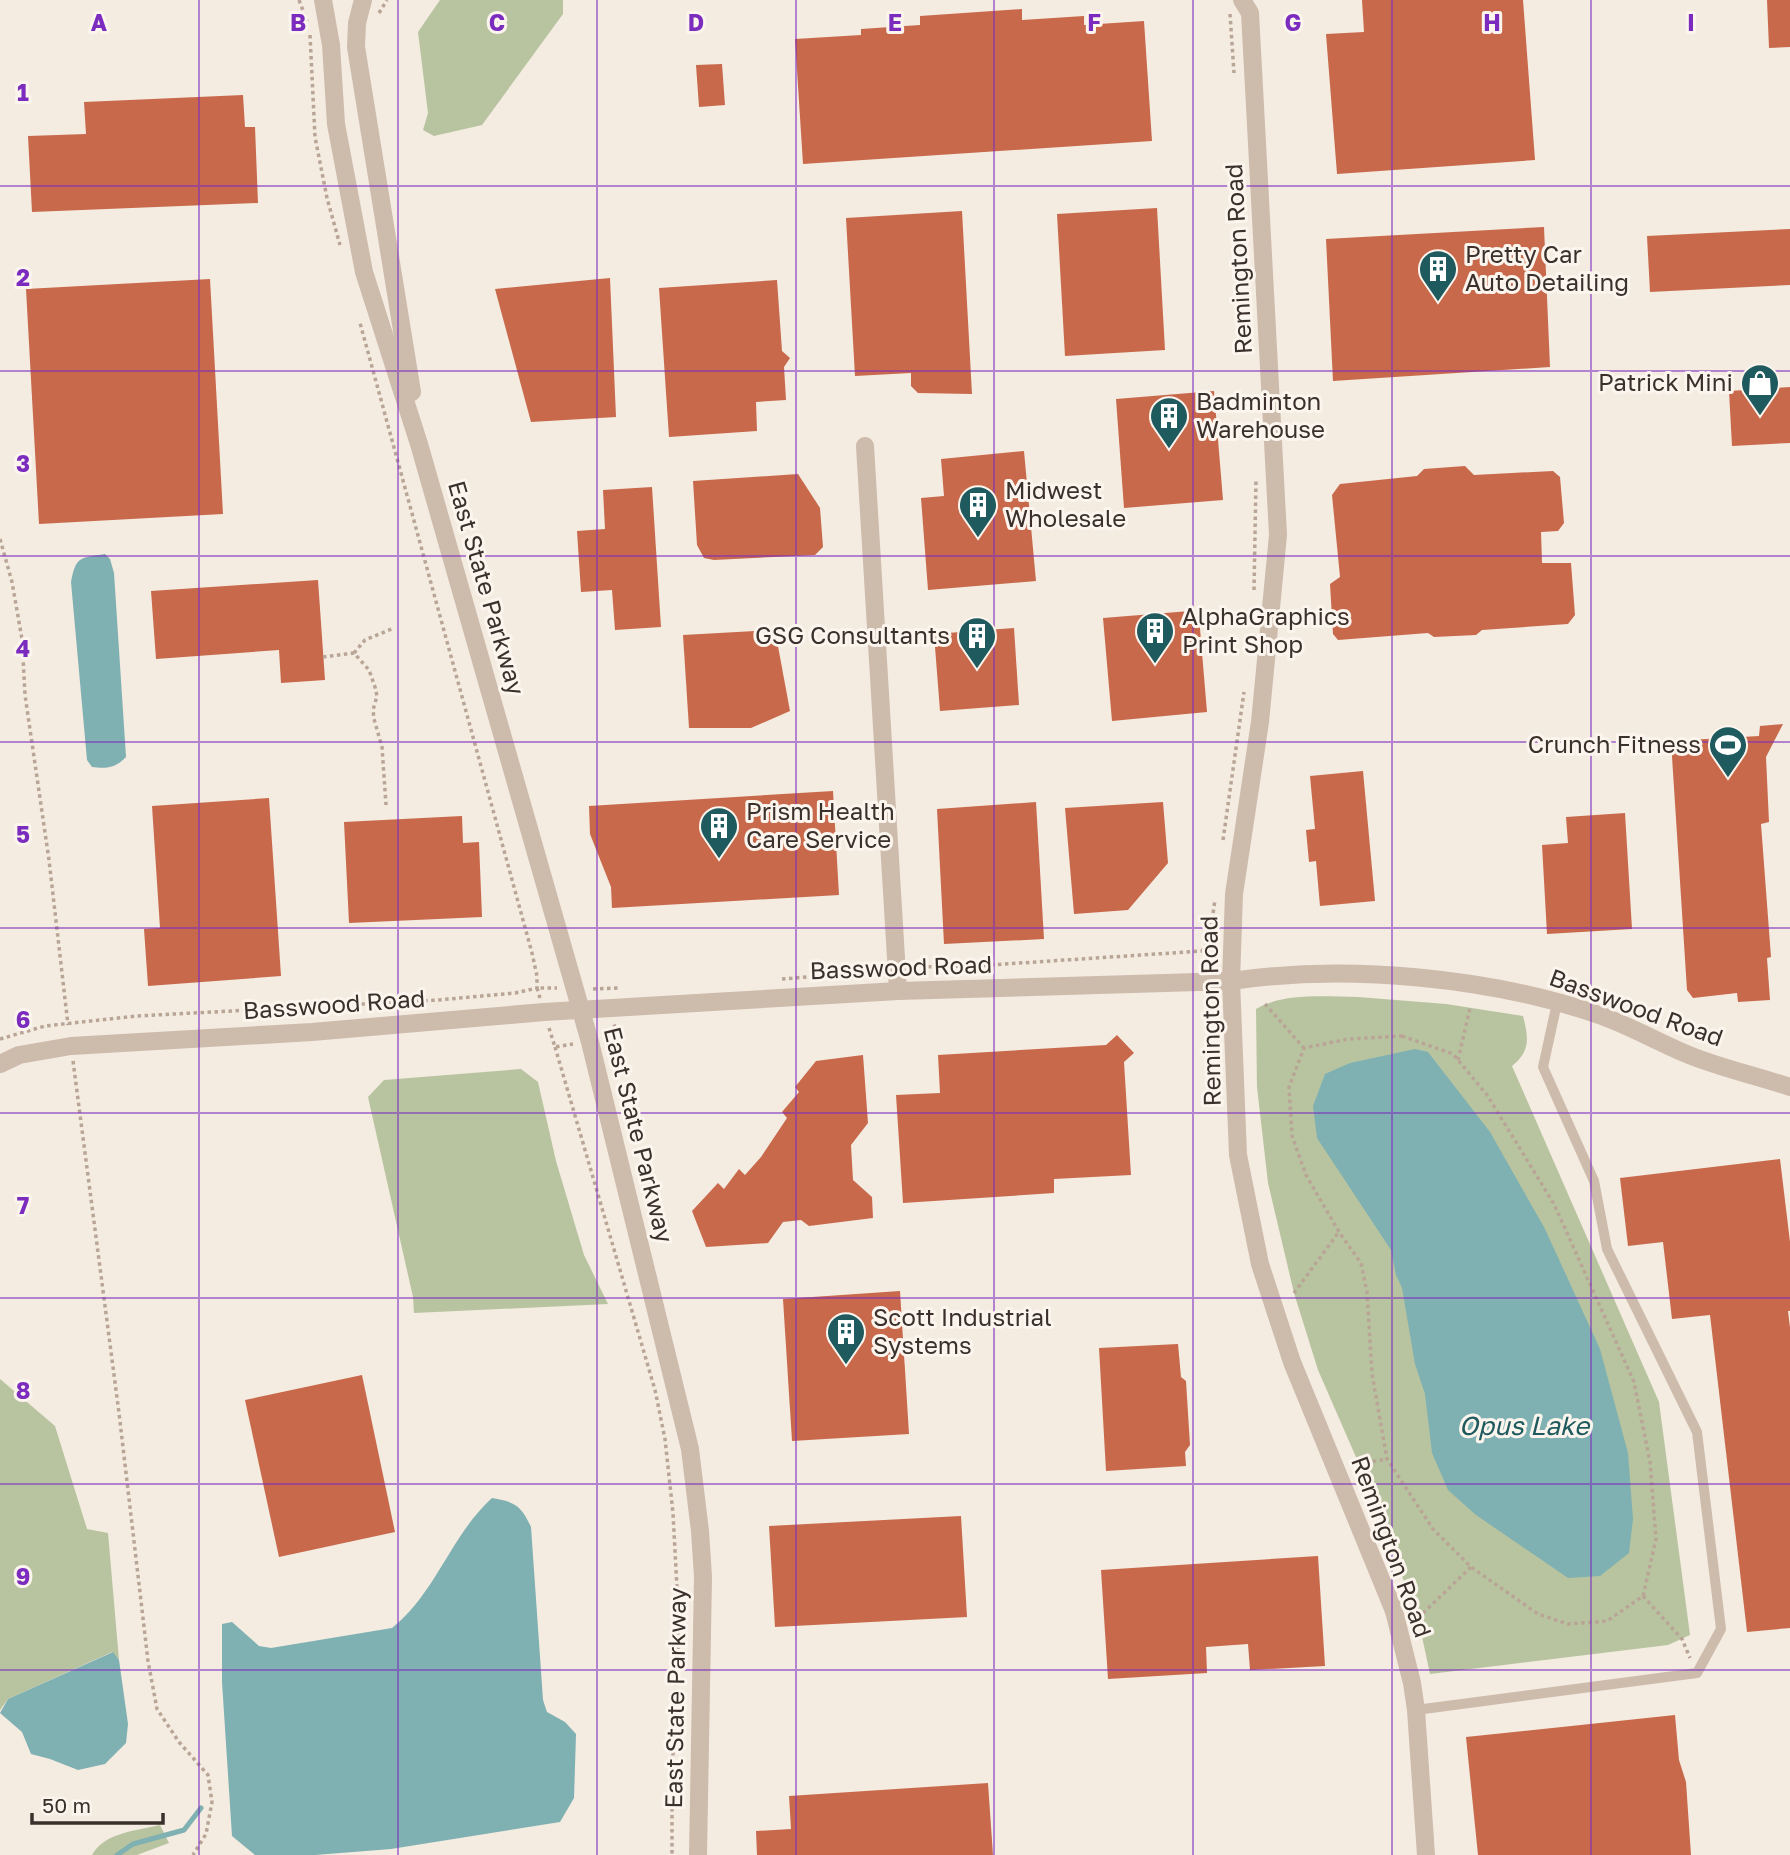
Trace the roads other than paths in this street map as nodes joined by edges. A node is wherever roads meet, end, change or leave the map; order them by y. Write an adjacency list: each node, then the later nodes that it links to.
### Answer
1 (323, 0): 4 (street, East State Parkway)
2 (363, 0): 4 (street, East State Parkway)
3 (1245, 6): 6 (street, Remington Road)
4 (419, 444): 9 (street, East State Parkway)
5 (865, 446): 7 (street)
6 (1230, 981): 7 (street, Basswood Road); 8 (street, Basswood Road); 12 (street, Remington Road)
7 (898, 991): 9 (street, Basswood Road)
8 (1557, 1003): 11 (street, Basswood Road); 12 (lane)
9 (581, 1010): 10 (street, Basswood Road); 13 (street, East State Parkway)
10 (0, 1064)
11 (1790, 1087)
12 (1416, 1710): 14 (street, Remington Road)
13 (698, 1855)
14 (1426, 1855)

